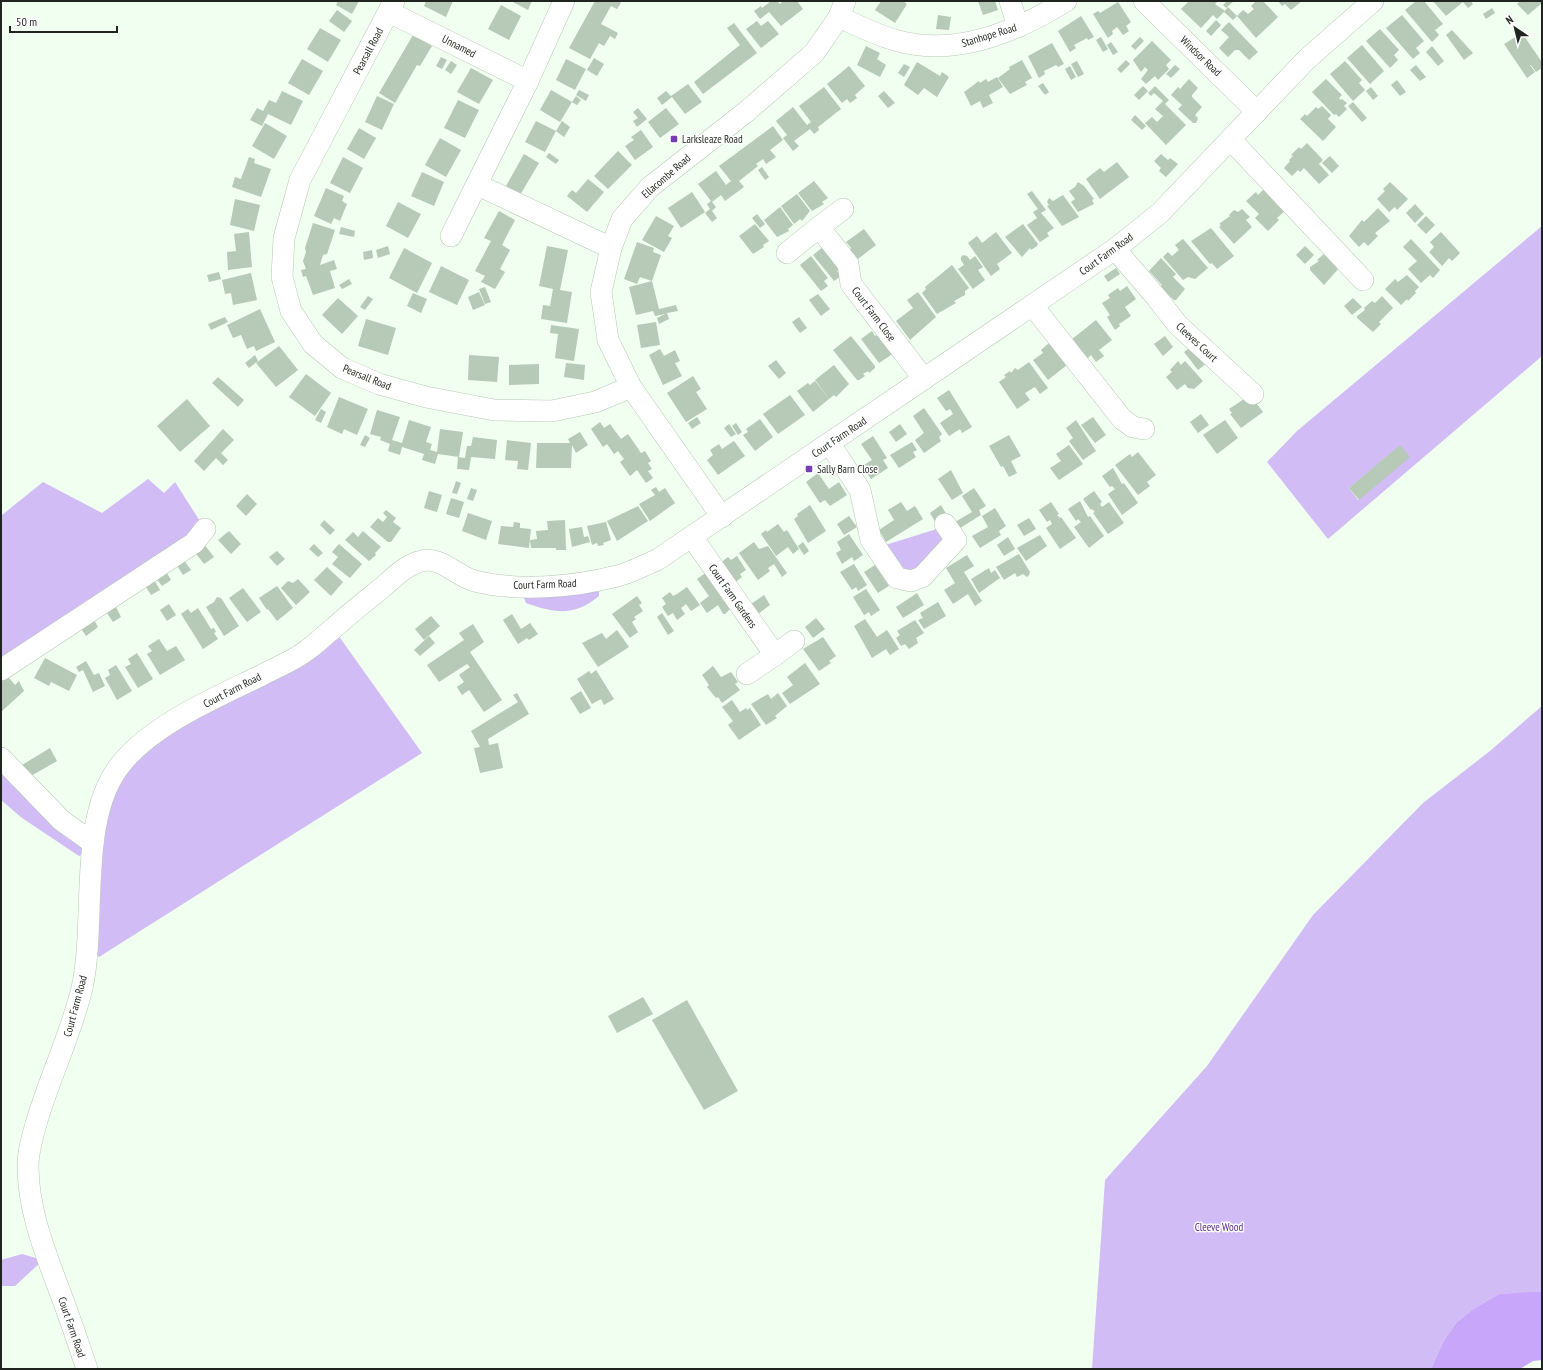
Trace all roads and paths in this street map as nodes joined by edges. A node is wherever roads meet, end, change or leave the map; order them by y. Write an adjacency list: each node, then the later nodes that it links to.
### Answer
1 (564, 1): 9 (street)
2 (1010, 1): 8 (street)
3 (1066, 1): 8 (street, Stanhope Road)
4 (1144, 1): 10 (street, Windsor Road)
5 (1374, 1): 10 (street, Court Farm Road)
6 (392, 6): 9 (street, Unnamed); 22 (street, Pearsall Road)
7 (842, 9): 8 (street, Stanhope Road); 16 (street, Ellacombe Road)
8 (1018, 27)
9 (528, 81): 12 (street)
10 (1257, 112): 11 (street, Court Farm Road)
11 (1231, 140): 17 (street, Court Farm Road); 19 (street)
12 (478, 185): 15 (street); 16 (street)
13 (843, 209): 14 (street)
14 (820, 227): 18 (street); 21 (street, Court Farm Close)
15 (451, 236)
16 (611, 248): 22 (street, Ellacombe Road)
17 (1115, 248): 20 (street, Court Farm Road); 23 (street, Cleeves Court)
18 (787, 253)
19 (1363, 280)
20 (1033, 306): 21 (street, Court Farm Road); 24 (street)
21 (924, 379): 25 (street, Court Farm Road)
22 (631, 387): 26 (street, Ellacombe Road)
23 (1252, 394)
24 (1144, 429)
25 (830, 444): 26 (street, Court Farm Road); 29 (street)
26 (722, 517): 28 (street, Court Farm Road)
27 (205, 529): 32 (street)
28 (692, 537): 31 (street, Court Farm Gardens); 35 (street, Court Farm Road)
29 (957, 537)
30 (794, 641): 31 (street)
31 (775, 654): 33 (street)
32 (1, 670)
33 (747, 674)
34 (1, 758): 35 (street)
35 (93, 843): 36 (street, Court Farm Road)
36 (87, 1369)

